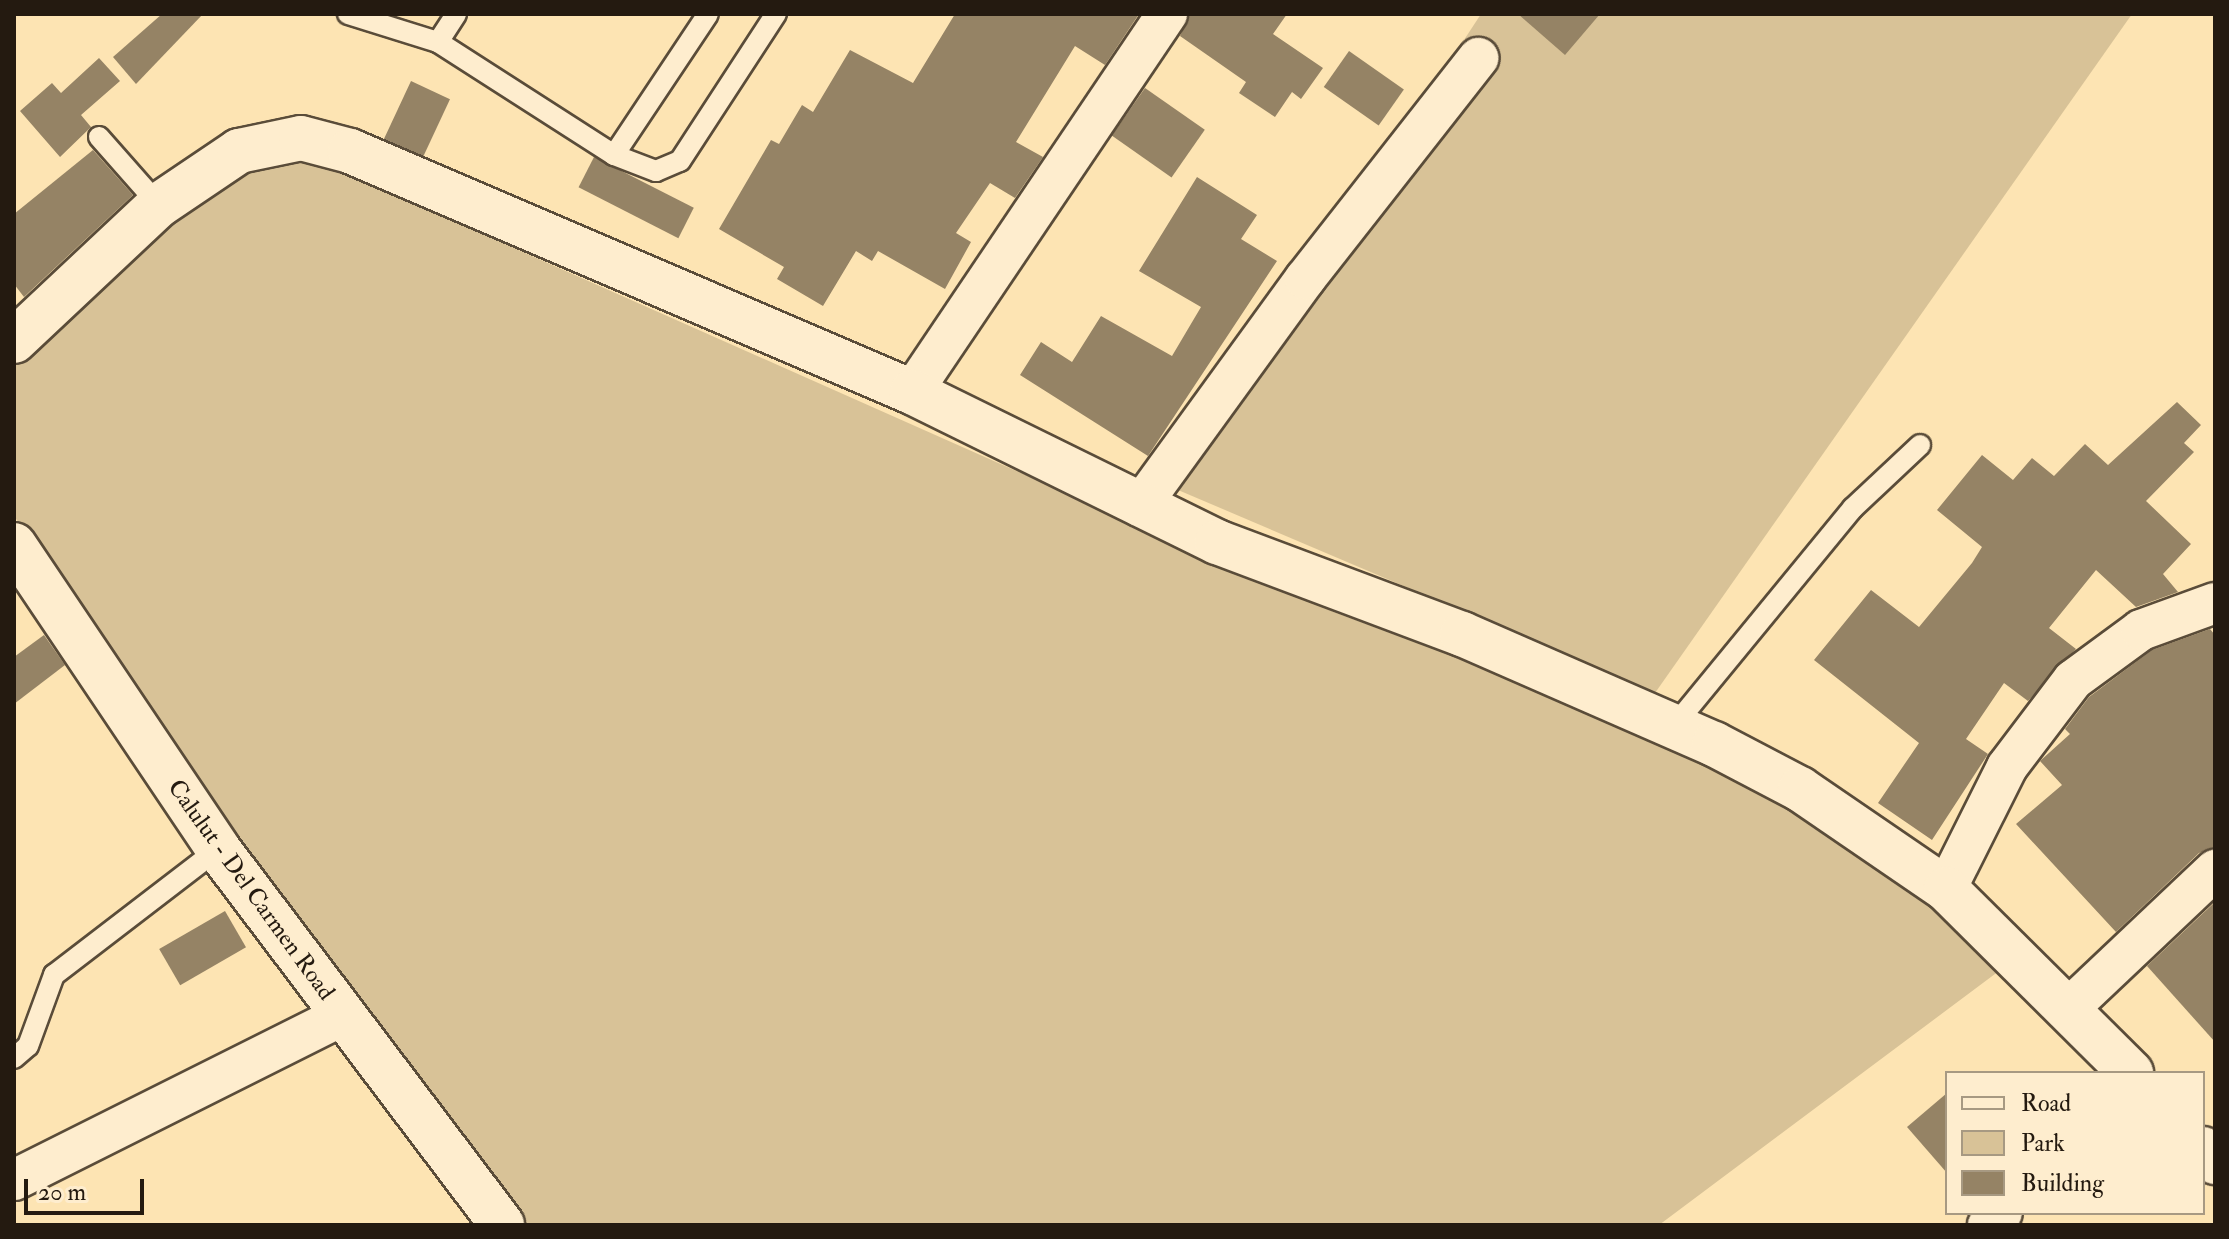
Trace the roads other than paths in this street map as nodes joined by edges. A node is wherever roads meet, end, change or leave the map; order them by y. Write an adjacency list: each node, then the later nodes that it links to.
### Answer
1 (348, 14): 6 (lane)
2 (456, 14): 6 (lane)
3 (708, 14): 9 (lane)
4 (776, 14): 9 (lane)
5 (1167, 14): 12 (street)
6 (438, 42): 9 (lane)
7 (1478, 58): 14 (street)
8 (99, 137): 10 (lane)
9 (614, 155)
10 (159, 205): 11 (street); 12 (street)
11 (14, 341)
12 (912, 392): 14 (street)
13 (1920, 445): 17 (lane)
14 (1140, 506): 17 (street)
15 (14, 545): 18 (street, Calulut - Del Carmen Road)
16 (2215, 603): 20 (street)
17 (1673, 727): 20 (street)
18 (218, 849): 22 (street, Calulut - Del Carmen Road); 23 (lane)
19 (2215, 870): 21 (street)
20 (1946, 889): 21 (street)
21 (2067, 1010): 24 (street)
22 (341, 1016): 25 (street); 26 (street, Calulut - Del Carmen Road)
23 (14, 1058)
24 (2129, 1071)
25 (14, 1180)
26 (502, 1225)

